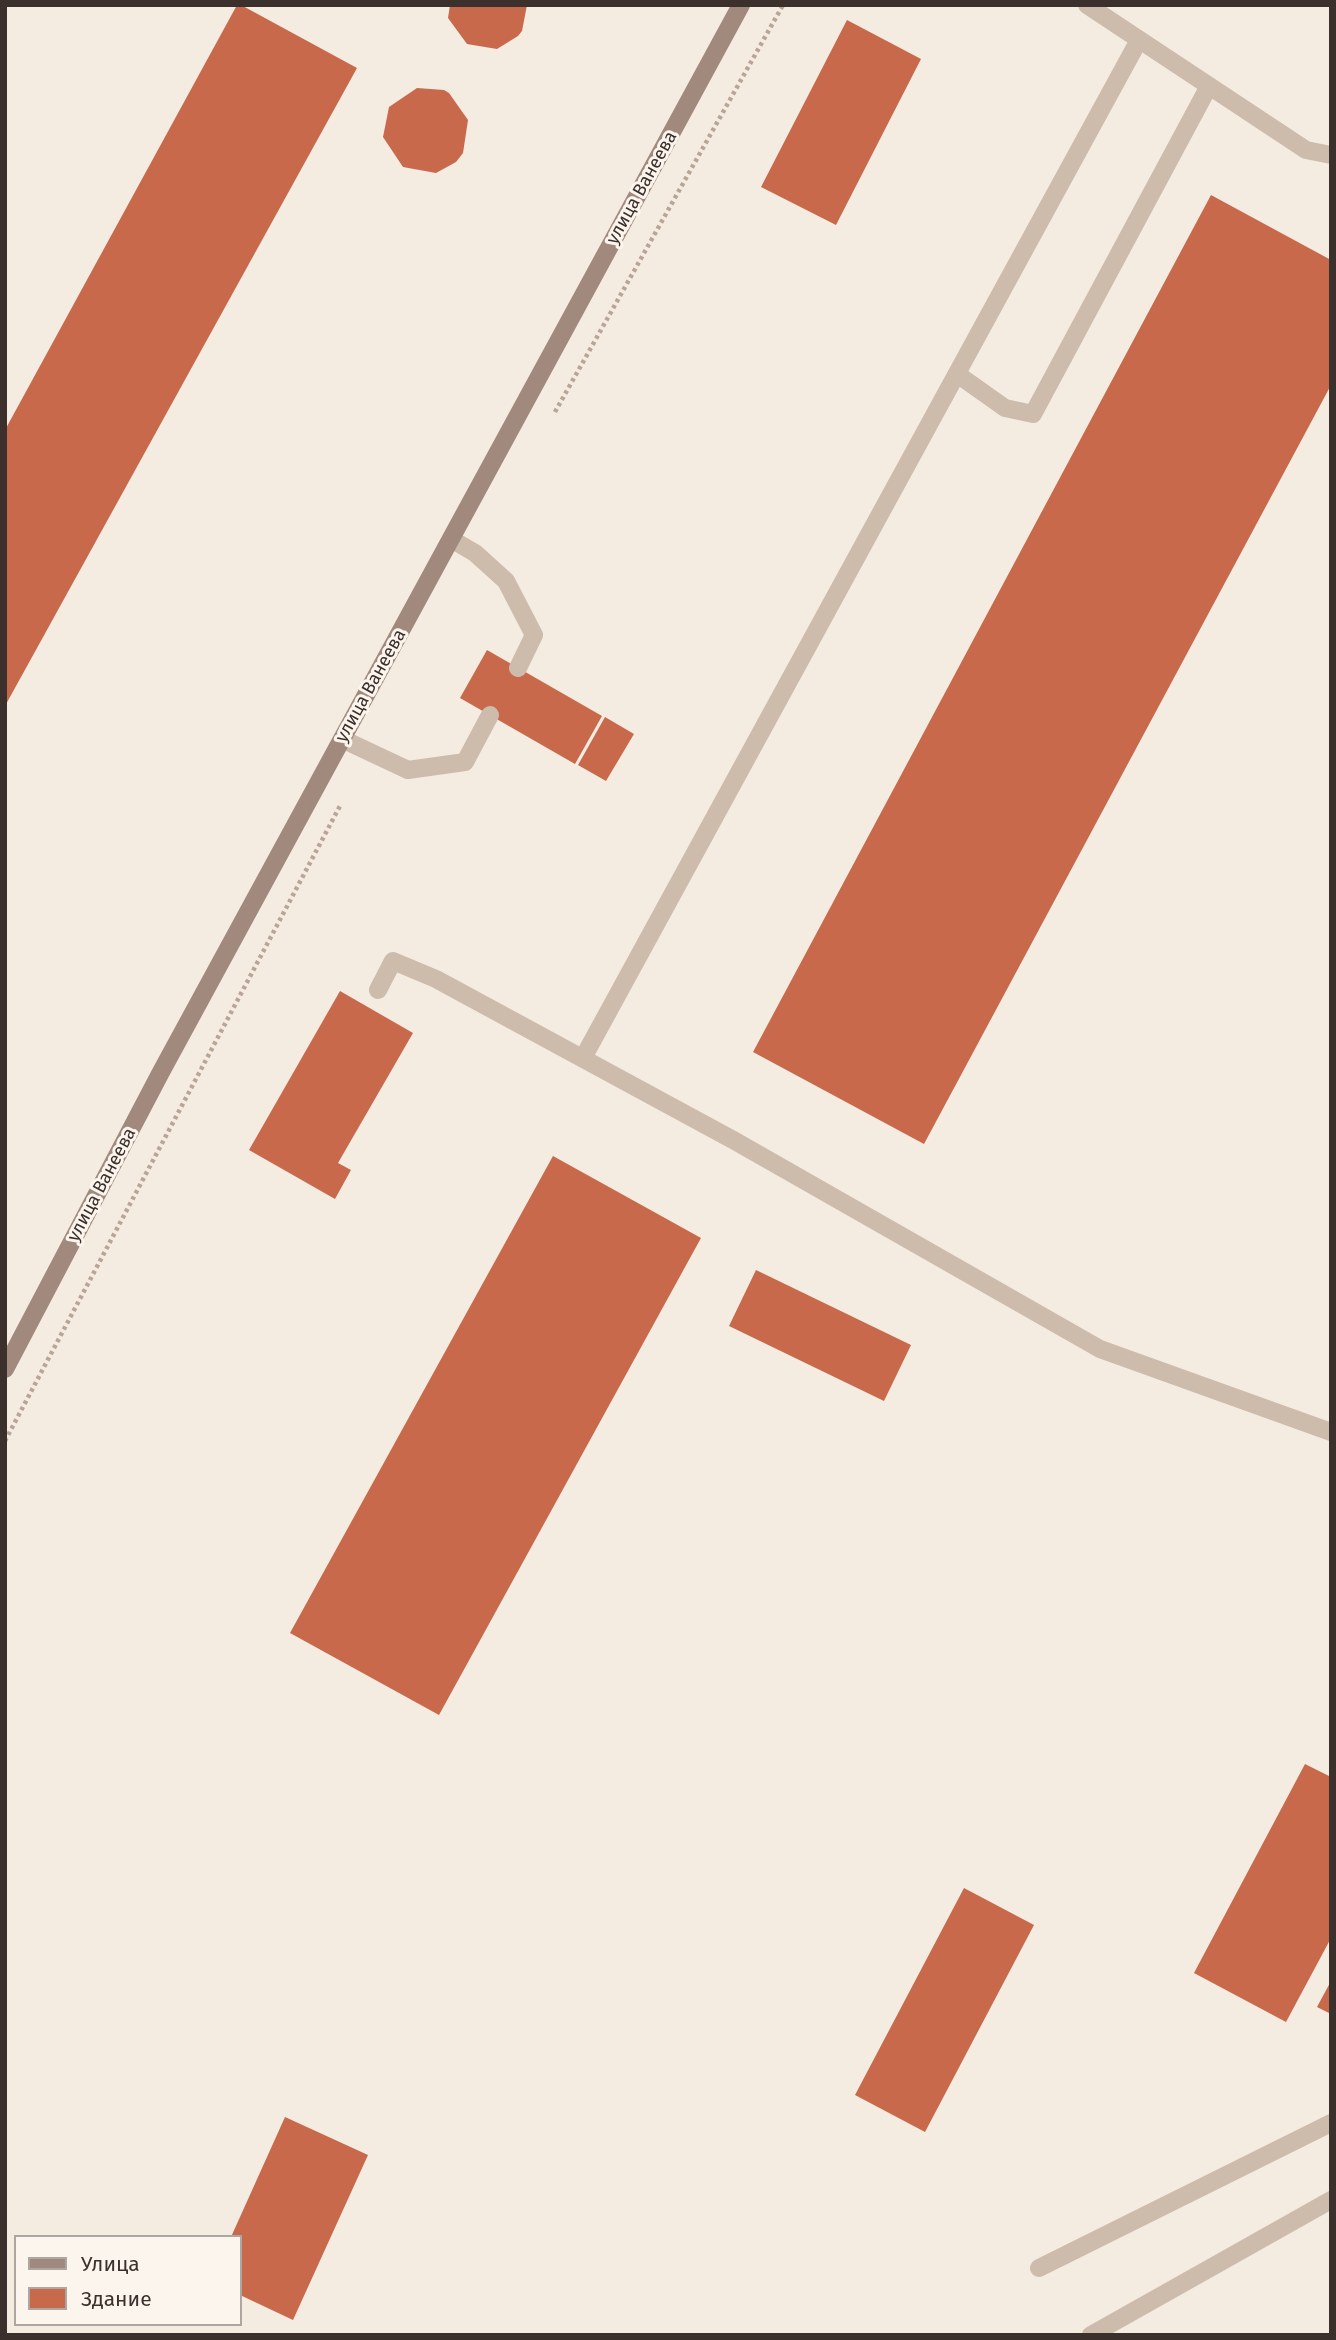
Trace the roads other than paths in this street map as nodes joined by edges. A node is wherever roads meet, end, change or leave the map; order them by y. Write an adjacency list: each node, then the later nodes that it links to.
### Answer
1 (741, 5): 7 (street, улица Ванеева)
2 (1087, 5): 3 (lane)
3 (1139, 40): 4 (lane); 6 (lane)
4 (1209, 86): 5 (lane); 6 (lane)
5 (1331, 155)
6 (957, 374): 12 (lane)
7 (451, 540): 8 (lane); 10 (street, улица Ванеева)
8 (518, 668)
9 (490, 715): 10 (lane)
10 (342, 739): 13 (street, улица Ванеева)
11 (378, 990): 12 (lane)
12 (583, 1058): 14 (lane)
13 (5, 1369)
14 (1331, 1432)
15 (1331, 2123): 17 (lane)
16 (1331, 2200): 18 (lane)
17 (1039, 2268)
18 (1091, 2335)

